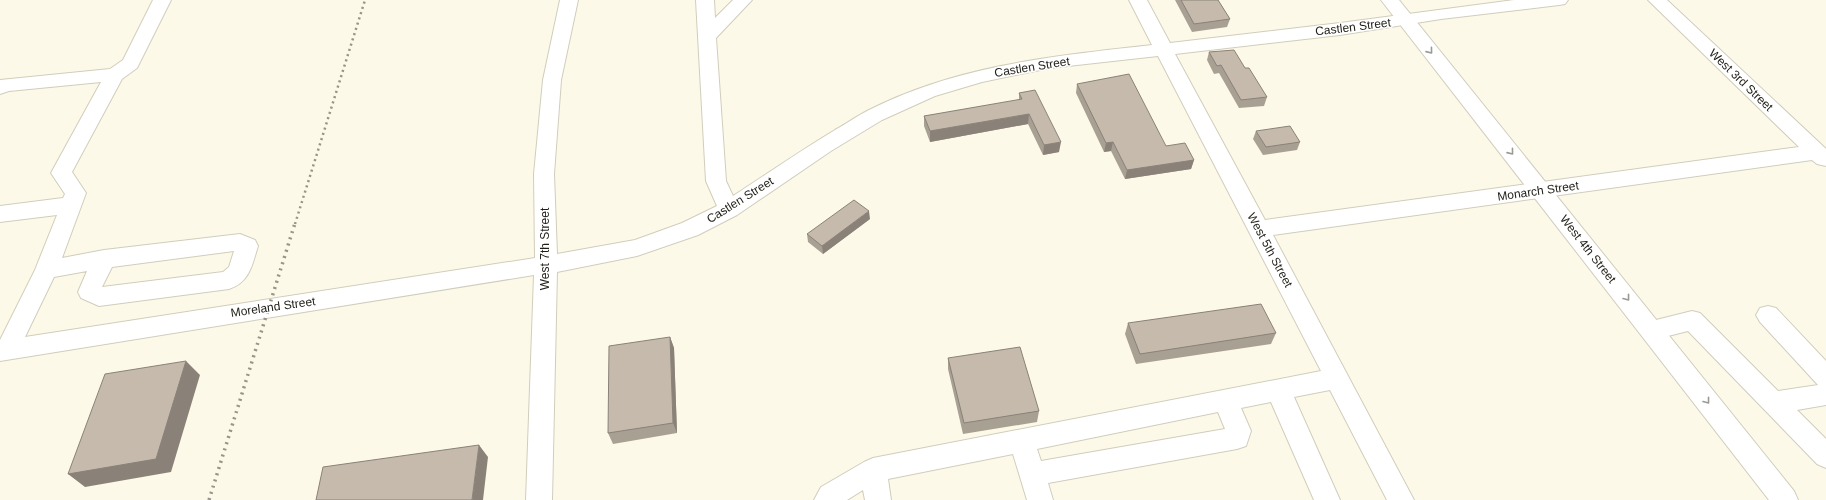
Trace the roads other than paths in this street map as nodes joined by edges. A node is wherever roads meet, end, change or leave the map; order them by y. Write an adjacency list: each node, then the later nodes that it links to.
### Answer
1 (162, 0): 13 (street)
2 (569, 0): 22 (street, West 7th Street)
3 (706, 0): 11 (street)
4 (743, 0): 11 (street)
5 (1138, 0): 12 (street, West 5th Street)
6 (1390, 0): 10 (street, West 4th Street)
7 (1559, 0): 9 (street, Castlen Street)
8 (1657, 0): 15 (street, West 3rd Street)
9 (1516, 2): 10 (street, Castlen Street)
10 (1406, 20): 12 (street, Castlen Street); 16 (street, West 4th Street, one-way to 16)
11 (708, 36): 18 (street)
12 (1165, 50): 18 (street, Castlen Street); 20 (street, West 5th Street)
13 (115, 75): 14 (street); 17 (street)
14 (0, 88)
15 (1822, 157): 16 (street, Monarch Street)
16 (1542, 191): 20 (street, Monarch Street); 25 (street, West 4th Street, one-way to 25)
17 (72, 205): 19 (street); 23 (street)
18 (729, 209): 22 (street, Castlen Street)
19 (0, 214)
20 (1259, 229): 28 (street, West 5th Street)
21 (104, 259): 21 (street); 23 (street)
22 (546, 265): 26 (street, Moreland Street); 37 (street, West 7th Street)
23 (46, 270): 26 (street)
24 (1768, 315): 27 (street)
25 (1652, 330): 32 (street); 43 (street, West 4th Street, one-way to 43)
26 (3, 351)
27 (1826, 377)
28 (1337, 378): 29 (street); 42 (street, West 5th Street)
29 (1278, 389): 31 (street); 41 (street)
30 (1826, 394): 32 (street)
31 (1226, 400): 33 (street); 36 (street)
32 (1773, 402): 34 (street)
33 (1022, 440): 35 (street); 36 (street)
34 (1826, 456)
35 (873, 470): 38 (street); 39 (street)
36 (1032, 474): 40 (street)
37 (539, 500)
38 (827, 500)
39 (878, 500)
40 (1040, 500)
41 (1327, 500)
42 (1401, 500)
43 (1785, 500)

